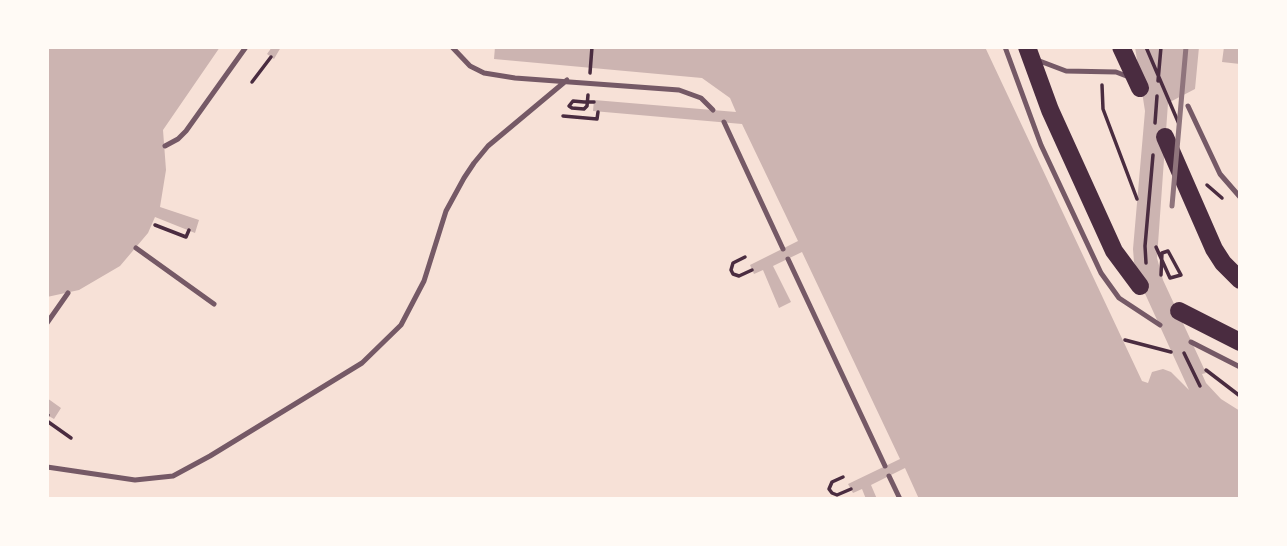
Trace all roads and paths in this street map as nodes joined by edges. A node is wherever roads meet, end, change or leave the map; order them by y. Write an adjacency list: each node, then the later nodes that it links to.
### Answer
1 (246, 47): 23 (lane)
2 (452, 47): 10 (lane)
3 (1004, 47): 44 (lane)
4 (1021, 47): 13 (lane)
5 (1027, 47): 37 (main road)
6 (1121, 47): 13 (main road)
7 (1146, 47): 15 (path)
8 (1161, 47): 22 (path)
9 (271, 57): 11 (path)
10 (567, 80): 18 (lane); 57 (lane)
11 (252, 82)
12 (1102, 85): 26 (path)
13 (1140, 88)
14 (594, 102): 17 (path)
15 (1170, 102)
16 (1188, 106): 25 (lane)
17 (583, 109)
18 (713, 110)
19 (598, 112): 20 (path)
20 (564, 116)
21 (724, 122): 31 (lane)
22 (1160, 133): 34 (main road)
23 (165, 146)
24 (1153, 153): 37 (path)
25 (1240, 197)
26 (1138, 199)
27 (155, 225): 28 (path)
28 (189, 230)
29 (1156, 247): 36 (path)
30 (136, 248): 41 (lane)
31 (783, 249)
32 (745, 257): 35 (path)
33 (788, 259): 56 (lane)
34 (1223, 263): 38 (main road); 39 (lane)
35 (752, 270)
36 (1161, 275)
37 (1144, 279)
38 (1240, 280)
39 (1240, 286)
40 (68, 293): 43 (lane)
41 (214, 304)
42 (1179, 312): 47 (main road)
43 (47, 323)
44 (1160, 326)
45 (1125, 340): 49 (path)
46 (1191, 342): 50 (lane)
47 (1240, 342)
48 (1183, 351): 52 (path)
49 (1171, 352)
50 (1240, 367)
51 (1206, 370): 53 (path)
52 (1200, 386)
53 (1240, 396)
54 (48, 418): 55 (path)
55 (71, 438)
56 (885, 466)
57 (47, 467)
58 (889, 476): 61 (lane)
59 (844, 477): 60 (path)
60 (850, 489)
61 (900, 499)

